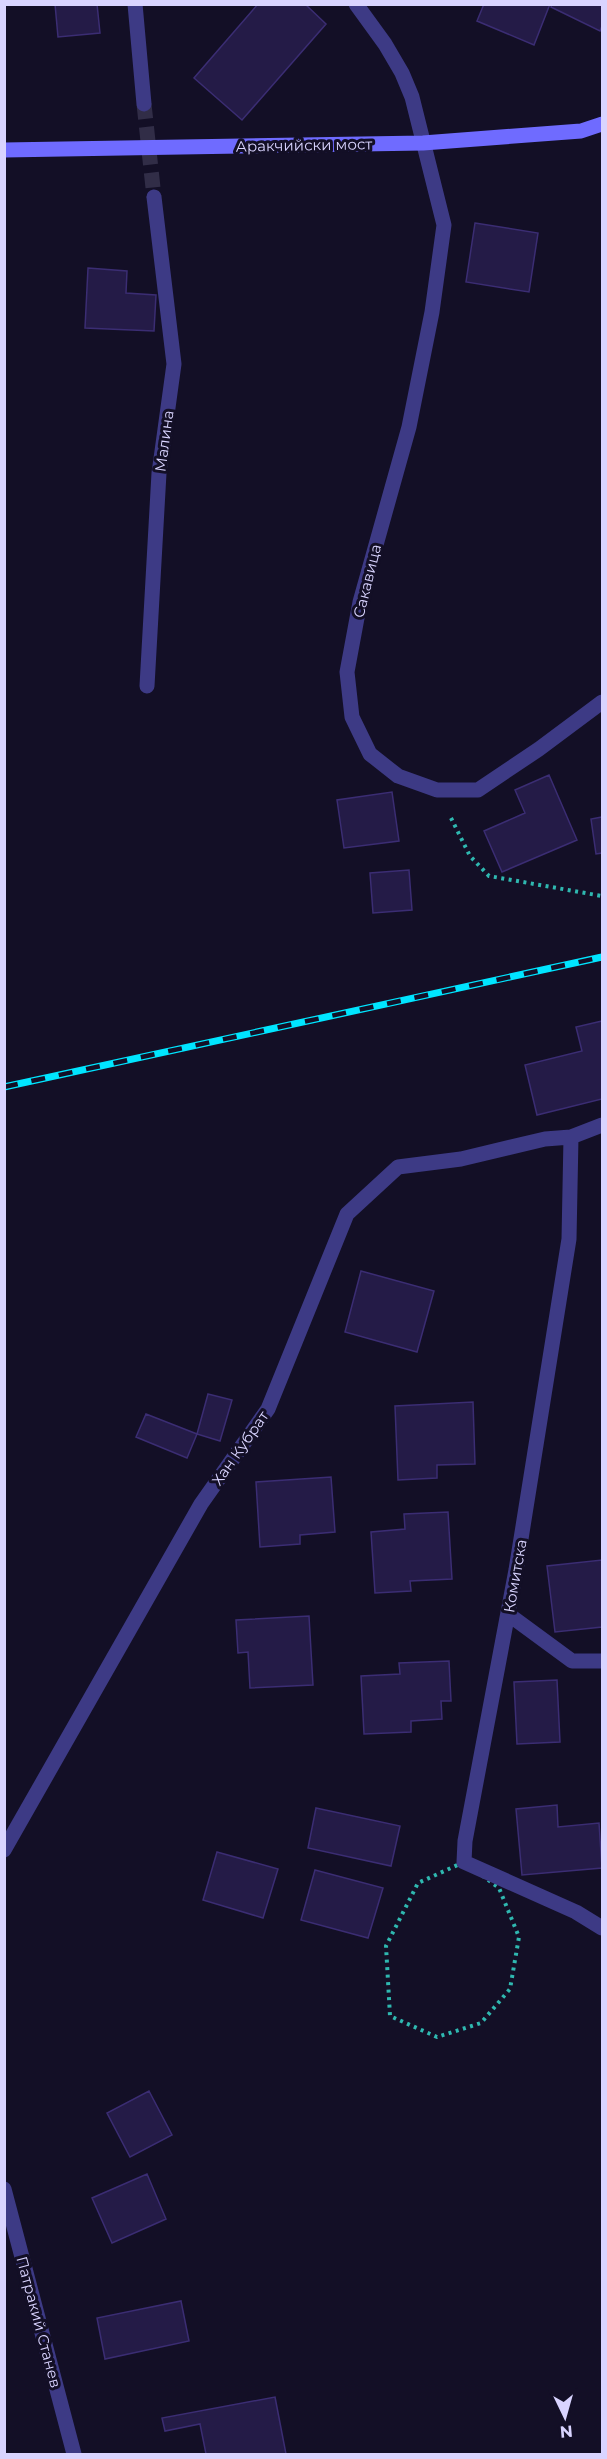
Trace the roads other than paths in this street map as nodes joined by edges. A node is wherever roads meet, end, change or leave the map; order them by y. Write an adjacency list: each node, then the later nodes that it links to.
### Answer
1 (135, 4): 3 (street)
2 (356, 4): 5 (street, Сакавица)
3 (144, 104)
4 (603, 124): 5 (main road, Аракчийски мост)
5 (423, 143): 6 (main road, Аракчийски мост); 9 (street, Сакавица)
6 (4, 150)
7 (154, 197): 8 (street, Малина)
8 (147, 686)
9 (603, 702)
10 (603, 1125): 11 (street, Хан Кубрат)
11 (571, 1137): 12 (street, Комитска); 14 (street, Хан Кубрат)
12 (508, 1614): 13 (street); 15 (street, Комитска)
13 (603, 1661)
14 (4, 1850)
15 (603, 1928)
16 (4, 2188): 17 (street, Патракий Станев)
17 (74, 2454)

